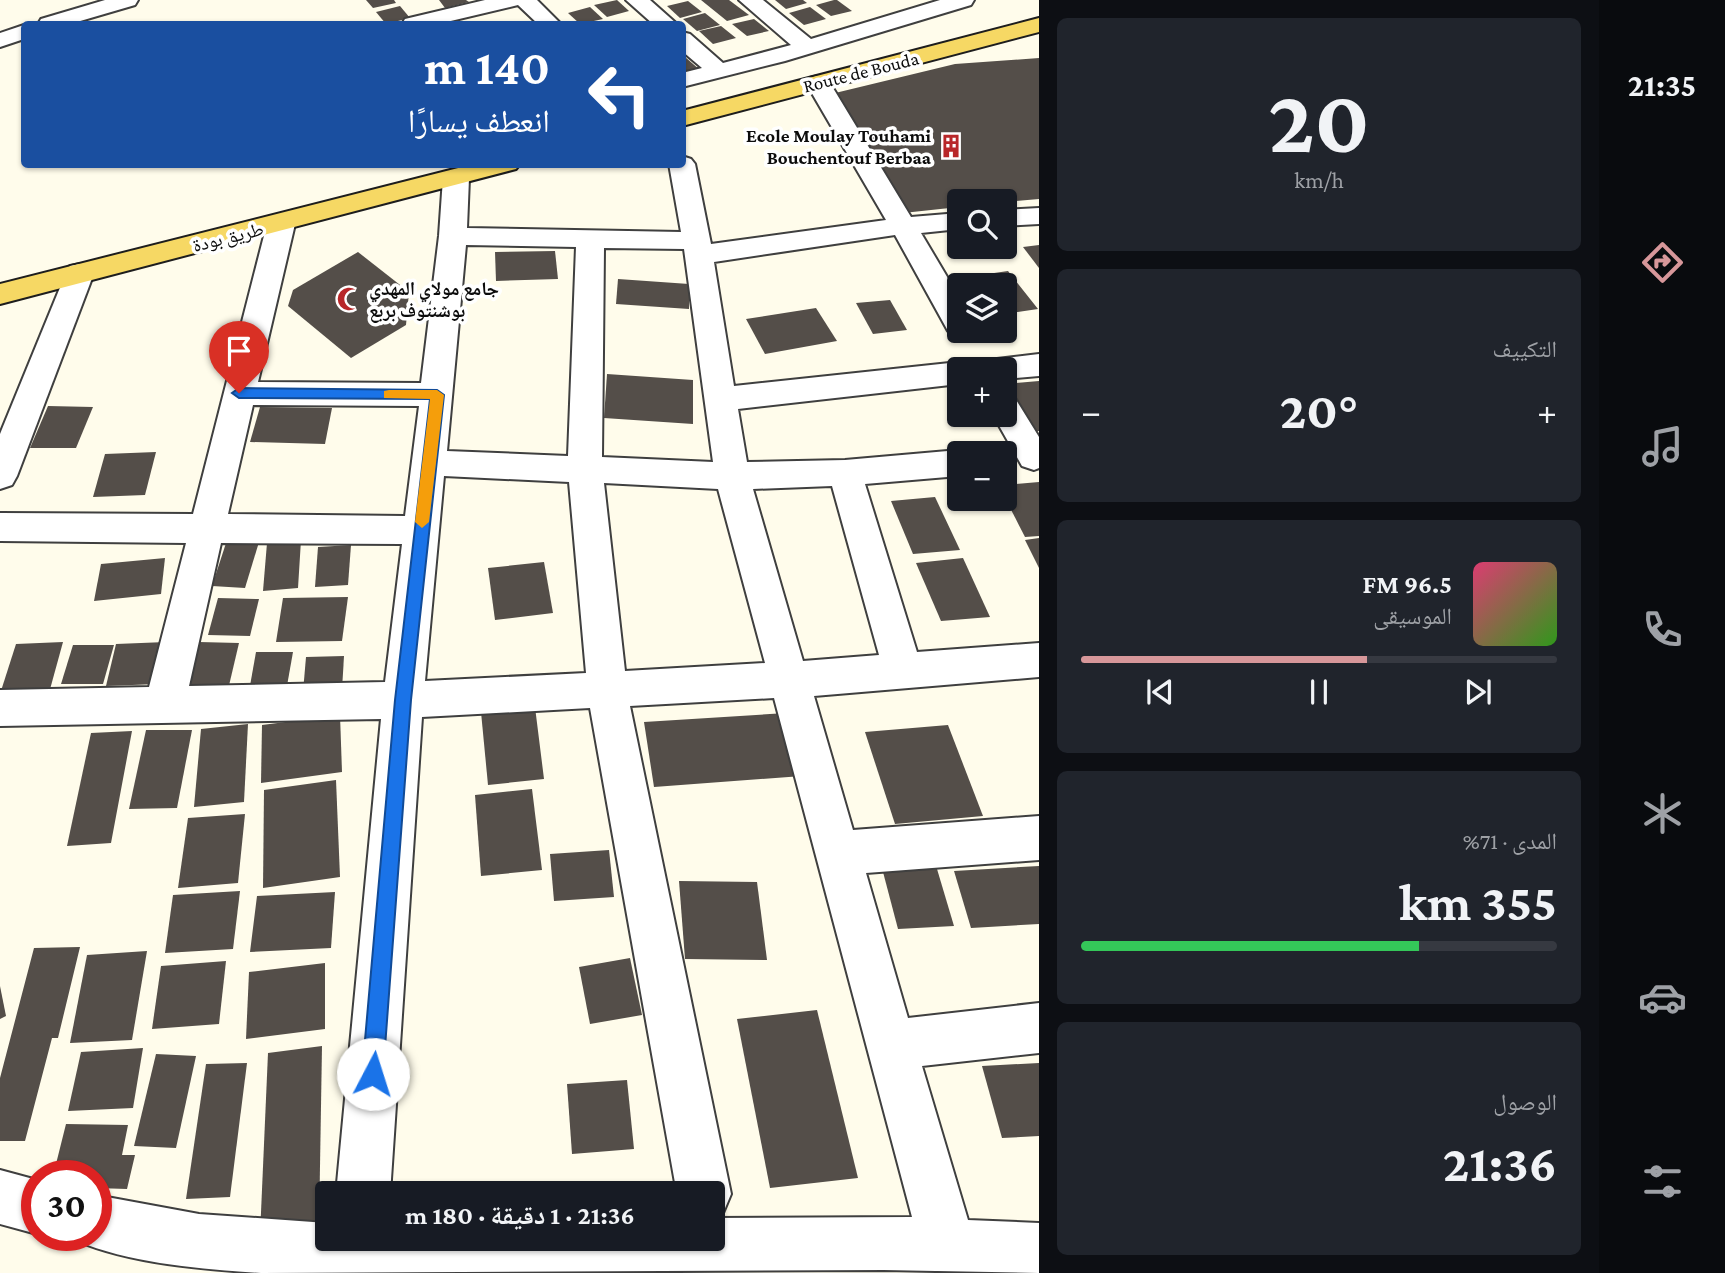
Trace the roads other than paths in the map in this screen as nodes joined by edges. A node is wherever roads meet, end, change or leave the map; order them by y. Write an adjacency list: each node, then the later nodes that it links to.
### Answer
1 (127, 0): 11 (street)
2 (409, 0): 12 (street)
3 (510, 0): 13 (street)
4 (525, 0): 14 (street)
5 (637, 0): 15 (street)
6 (750, 0): 20 (street)
7 (963, 0): 10 (street)
8 (876, 7): 10 (street)
9 (1039, 7): 24 (main road, Route de Bouda)
10 (895, 20): 20 (street)
11 (59, 21)
12 (420, 21)
13 (424, 21)
14 (547, 21)
15 (662, 21)
16 (1039, 25): 23 (main road, Route de Bouda)
17 (21, 33): 18 (street)
18 (0, 40)
19 (686, 42): 21 (street)
20 (808, 47): 21 (street)
21 (718, 70): 22 (street)
22 (686, 79)
23 (817, 83): 25 (main road, Route de Bouda); 34 (street)
24 (686, 98)
25 (686, 118)
26 (403, 168): 38 (main road, طريق بودة)
27 (492, 168): 29 (main road)
28 (683, 168): 37 (street)
29 (456, 178): 33 (main road, طريق بودة); 35 (street)
30 (1039, 216): 31 (street)
31 (1017, 217)
32 (947, 222): 34 (street)
33 (281, 224): 39 (main road, طريق بودة); 45 (street)
34 (901, 226): 37 (street); 41 (street)
35 (453, 236): 36 (street); 46 (street)
36 (590, 239): 37 (street); 52 (street)
37 (698, 248): 47 (street)
38 (0, 271)
39 (80, 273): 40 (main road, طريق بودة); 54 (street)
40 (0, 294)
41 (947, 302)
42 (1039, 365): 43 (street)
43 (1017, 367)
44 (947, 374): 47 (street)
45 (239, 393): 46 (street); 57 (street)
46 (437, 395): 50 (street)
47 (721, 399): 55 (street)
48 (1013, 427): 49 (street)
49 (1026, 458)
50 (430, 464): 52 (street); 58 (street)
51 (947, 464): 53 (street)
52 (585, 470): 55 (street); 62 (street)
53 (845, 473): 55 (street); 60 (street)
54 (0, 476)
55 (732, 476): 61 (street)
56 (0, 527): 57 (street)
57 (207, 529): 58 (street); 64 (street)
58 (421, 530): 63 (street)
59 (1039, 660): 60 (street)
60 (903, 670): 61 (street)
61 (788, 680): 62 (street); 67 (street)
62 (607, 690): 63 (street); 71 (street)
63 (403, 700): 64 (street); 70 (street)
64 (164, 705): 65 (street)
65 (0, 708)
66 (1039, 838): 67 (street)
67 (837, 852): 69 (street)
68 (1039, 1028): 69 (street)
69 (892, 1045): 76 (street)
70 (364, 1181)
71 (701, 1181)
72 (0, 1197): 73 (street)
73 (21, 1203)
74 (112, 1225): 79 (street)
75 (725, 1241): 76 (street)
76 (948, 1247): 78 (street)
77 (409, 1251): 79 (street)
78 (1039, 1251)
79 (348, 1253)

